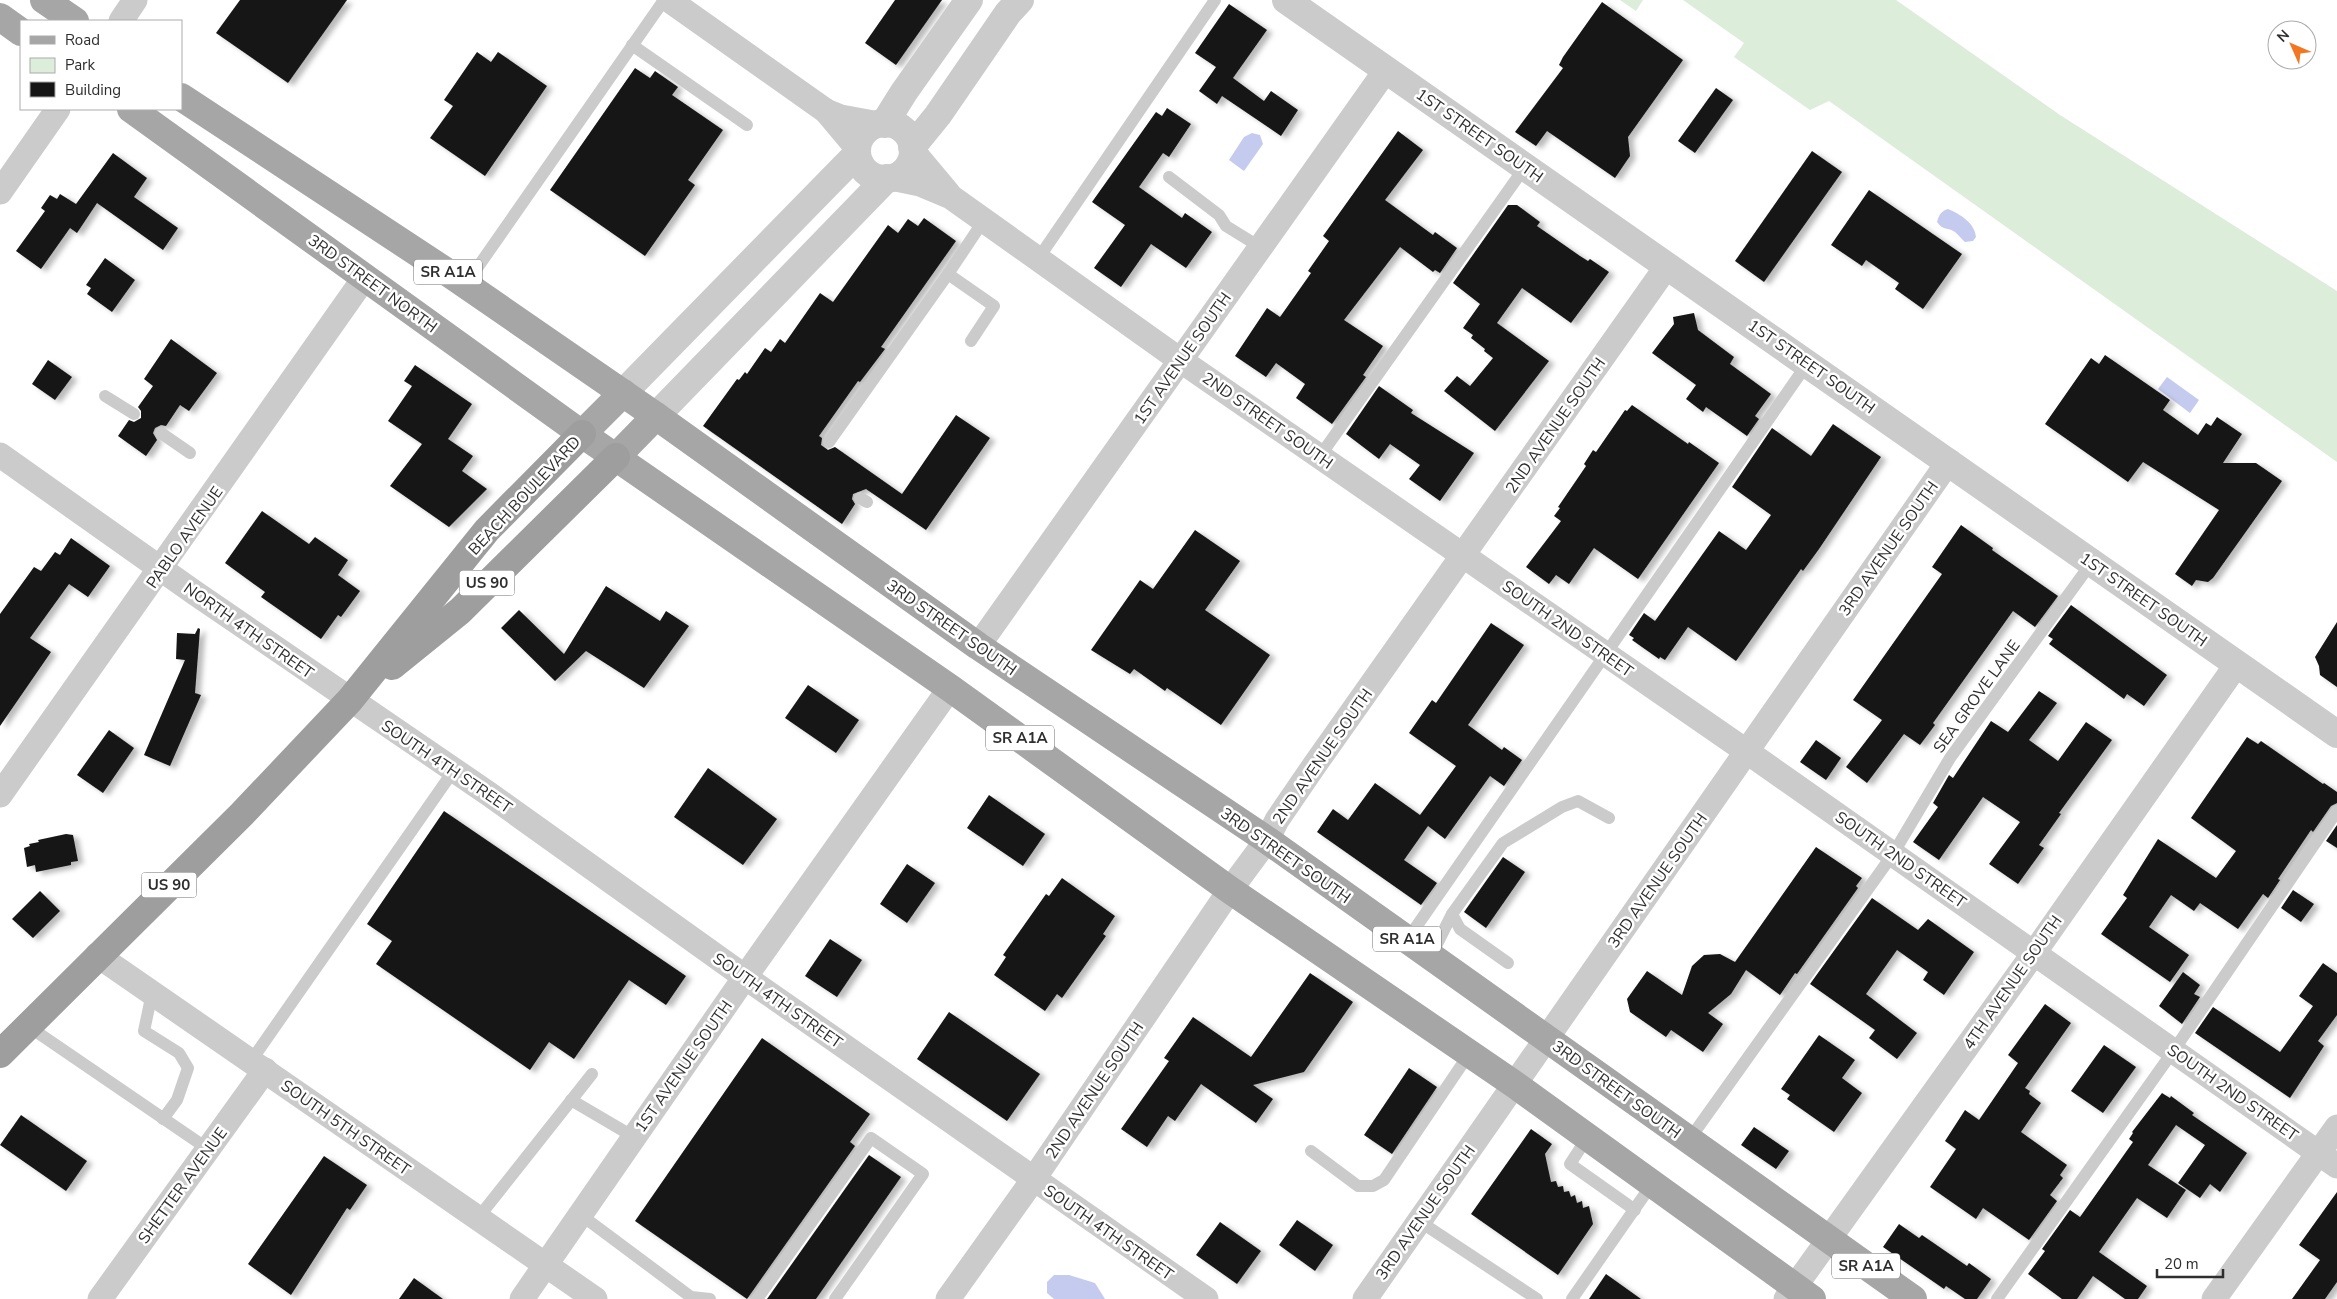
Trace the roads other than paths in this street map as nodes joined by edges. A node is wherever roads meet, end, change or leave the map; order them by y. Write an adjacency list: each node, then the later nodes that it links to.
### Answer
1 (44, 0): 10 (main road)
2 (135, 0): 11 (street)
3 (664, 0): 13 (lane)
4 (669, 0): 18 (street)
5 (970, 0): 19 (street)
6 (1020, 0): 21 (street)
7 (1215, 0): 30 (lane)
8 (1286, 0): 14 (street, 1ST STREET SOUTH)
9 (0, 17): 12 (main road)
10 (73, 20)
11 (122, 20)
12 (20, 31)
13 (632, 45): 20 (lane); 34 (lane)
14 (1386, 70): 23 (street, 1ST STREET SOUTH); 29 (street, 1ST AVENUE SOUTH)
15 (182, 98): 34 (main road, SR A1A)
16 (57, 110): 26 (street)
17 (132, 110): 33 (main road, 3RD STREET NORTH / SR A1A)
18 (826, 111): 19 (street); 22 (street)
19 (882, 124): 21 (street); 22 (street)
20 (747, 125)
21 (912, 148): 25 (street); 27 (street)
22 (857, 151): 25 (street); 38 (street, BEACH BOULEVARD)
23 (1525, 167): 31 (street, 1ST STREET SOUTH); 47 (lane)
24 (1169, 177): 29 (lane)
25 (889, 178): 27 (street); 41 (street, BEACH BOULEVARD)
26 (0, 192)
27 (951, 197): 28 (street, 2ND STREET SOUTH)
28 (984, 220): 30 (street, 2ND STREET SOUTH); 32 (lane)
29 (1260, 248): 36 (street, 1ST AVENUE SOUTH)
30 (1038, 259): 36 (street, 2ND STREET SOUTH)
31 (1667, 266): 37 (street, 1ST STREET SOUTH); 50 (street, 2ND AVENUE SOUTH)
32 (948, 274): 35 (lane); 44 (lane)
33 (365, 277): 43 (main road, 3RD STREET NORTH / SR A1A); 52 (street, PABLO AVENUE)
34 (466, 284): 38 (main road, SR A1A)
35 (971, 341)
36 (1180, 360): 47 (street, 2ND STREET SOUTH); 53 (street, 1ST AVENUE SOUTH)
37 (1808, 364): 49 (street, 1ST STREET SOUTH); 54 (lane)
38 (623, 393): 41 (main road, SR A1A); 43 (main road, BEACH BOULEVARD / US 90)
39 (105, 396): 40 (lane)
40 (134, 414)
41 (656, 416): 48 (main road, BEACH BOULEVARD / US 90); 53 (main road, 3RD STREET SOUTH / SR A1A)
42 (161, 433): 45 (lane)
43 (582, 434): 48 (main road, 3RD STREET NORTH / SR A1A); 57 (highway, BEACH BOULEVARD / US 90)
44 (828, 442)
45 (190, 453)
46 (0, 455): 52 (street, NORTH 4TH STREET)
47 (1320, 456): 50 (street, 2ND STREET SOUTH)
48 (616, 457): 56 (main road, SR A1A); 57 (highway, BEACH BOULEVARD / US 90)
49 (1949, 461): 51 (street, 1ST STREET SOUTH); 59 (street, 3RD AVENUE SOUTH)
50 (1463, 555): 54 (street, SOUTH 2ND STREET); 64 (street, 2ND AVENUE SOUTH)
51 (2092, 562): 55 (street, 1ST STREET SOUTH); 65 (lane, SEA GROVE LANE)
52 (161, 569): 57 (street, NORTH 4TH STREET); 61 (street, PABLO AVENUE)
53 (978, 646): 64 (main road, 3RD STREET SOUTH / SR A1A)
54 (1606, 654): 59 (street, SOUTH 2ND STREET); 68 (lane)
55 (2237, 664): 58 (street, 1ST STREET SOUTH); 69 (street, 4TH AVENUE SOUTH)
56 (950, 688): 66 (main road, SR A1A); 73 (street, 1ST AVENUE SOUTH)
57 (350, 700): 60 (street, SOUTH 4TH STREET); 70 (highway, US 90)
58 (2337, 734)
59 (1746, 751): 65 (street, SOUTH 2ND STREET); 76 (street, 3RD AVENUE SOUTH)
60 (454, 770): 73 (street, SOUTH 4TH STREET); 80 (lane)
61 (0, 795)
62 (2337, 811): 77 (lane)
63 (1608, 818): 67 (lane)
64 (1267, 840): 66 (street, 2ND AVENUE SOUTH); 68 (main road, 3RD STREET SOUTH / SR A1A)
65 (1893, 854): 69 (street, SOUTH 2ND STREET); 88 (lane, SEA GROVE LANE)
66 (1230, 890): 79 (main road, SR A1A); 92 (street, 2ND AVENUE SOUTH)
67 (1452, 914): 71 (lane); 72 (lane)
68 (1408, 940): 71 (main road, 3RD STREET SOUTH / SR A1A)
69 (2034, 953): 77 (street, SOUTH 2ND STREET); 98 (street, 4TH AVENUE SOUTH)
70 (97, 955): 74 (street, SOUTH 5TH STREET); 75 (highway, US 90)
71 (1431, 956): 76 (main road, 3RD STREET SOUTH / SR A1A)
72 (1508, 963)
73 (745, 977): 86 (street, 1ST AVENUE SOUTH); 92 (street, SOUTH 4TH STREET)
74 (152, 993): 80 (street, SOUTH 5TH STREET); 84 (lane)
75 (28, 1026): 78 (highway, US 90); 84 (lane)
76 (1547, 1039): 82 (street, 3RD AVENUE SOUTH); 88 (main road, 3RD STREET SOUTH / SR A1A)
77 (2174, 1050): 91 (street, SOUTH 2ND STREET); 113 (lane)
78 (0, 1054)
79 (1469, 1054): 82 (main road, SR A1A); 90 (lane)
80 (258, 1065): 89 (street, SHETTER AVENUE); 96 (street, SOUTH 5TH STREET)
81 (592, 1074): 83 (lane)
82 (1514, 1084): 87 (main road, SR A1A); 97 (street, 3RD AVENUE SOUTH)
83 (571, 1100): 86 (lane); 96 (lane)
84 (163, 1119): 89 (lane)
85 (2337, 1126): 91 (street)
86 (634, 1137): 95 (street, 1ST AVENUE SOUTH)
87 (1587, 1138): 93 (main road, SR A1A); 94 (lane)
88 (1689, 1140): 98 (main road, 3RD STREET SOUTH / SR A1A)
89 (208, 1150): 101 (street, SHETTER AVENUE)
90 (1312, 1151)
91 (2328, 1159): 114 (street)
92 (1033, 1180): 107 (street, 2ND AVENUE SOUTH); 108 (street, SOUTH 4TH STREET)
93 (1652, 1184): 94 (lane); 100 (main road, SR A1A)
94 (1635, 1210): 111 (lane)
95 (580, 1215): 99 (street, 1ST AVENUE SOUTH); 104 (lane)
96 (478, 1218): 99 (street, SOUTH 5TH STREET)
97 (1419, 1221): 109 (street, 3RD AVENUE SOUTH); 110 (lane)
98 (1828, 1240): 100 (street, 4TH AVENUE SOUTH); 112 (main road, 3RD STREET SOUTH / SR A1A)
99 (546, 1265): 102 (street, 1ST AVENUE SOUTH); 103 (street, SOUTH 5TH STREET)
100 (1797, 1295)
101 (100, 1299)
102 (522, 1299)
103 (595, 1299)
104 (710, 1299)
105 (757, 1299): 106 (lane)
106 (835, 1299)
107 (948, 1299)
108 (1206, 1299)
109 (1364, 1299)
110 (1537, 1299)
111 (1572, 1299)
112 (1913, 1299)
113 (1997, 1299)
114 (2214, 1299)

